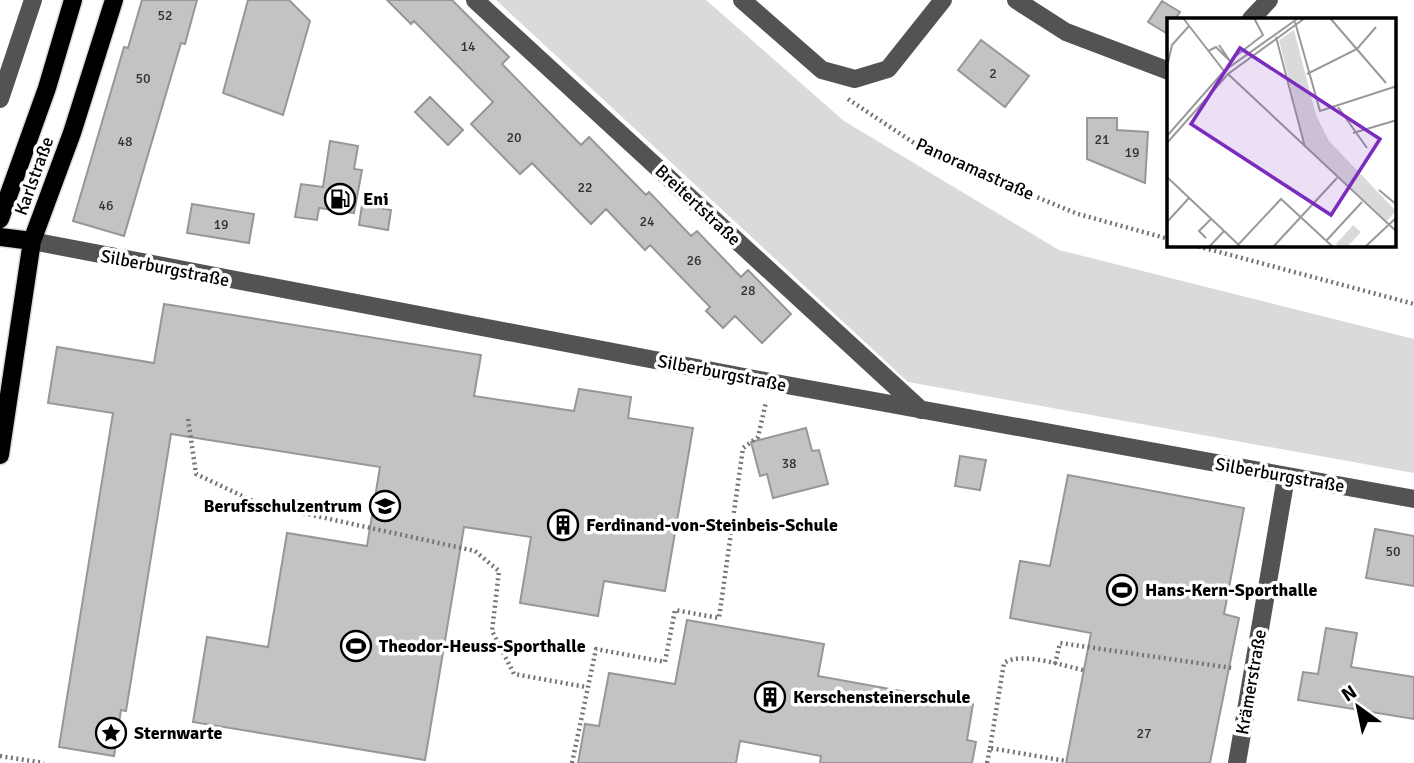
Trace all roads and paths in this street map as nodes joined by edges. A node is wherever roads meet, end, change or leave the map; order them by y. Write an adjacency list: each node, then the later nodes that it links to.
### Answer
1 (33, 0): 12 (street)
2 (73, 0): 13 (main road, Karlstraße)
3 (114, 0): 16 (main road, Karlstraße)
4 (475, 0): 20 (street, Breitertstraße)
5 (742, 0): 10 (street)
6 (943, 0): 10 (street)
7 (1016, 0): 11 (street)
8 (1269, 0): 9 (street)
9 (1252, 18)
10 (822, 70): 15 (path, Panoramastraße)
11 (1167, 70)
12 (0, 99)
13 (0, 219)
14 (0, 237): 16 (main road)
15 (1167, 238)
16 (32, 241): 19 (street, Silberburgstraße); 22 (main road, Karlstraße)
17 (1200, 247): 18 (path)
18 (1414, 304)
19 (770, 382): 20 (street, Silberburgstraße); 28 (path)
20 (921, 410): 23 (street, Silberburgstraße)
21 (188, 419): 28 (path)
22 (0, 455)
23 (1286, 477): 24 (street, Silberburgstraße); 27 (street, Krämerstraße)
24 (1414, 499)
25 (1055, 664): 26 (path); 27 (path); 29 (path)
26 (1083, 670)
27 (1253, 671): 35 (street, Krämerstraße)
28 (586, 687): 33 (path)
29 (990, 748): 31 (path); 34 (path)
30 (0, 757): 32 (path)
31 (1066, 761)
32 (44, 763)
33 (572, 763)
34 (987, 763)
35 (1237, 763)

